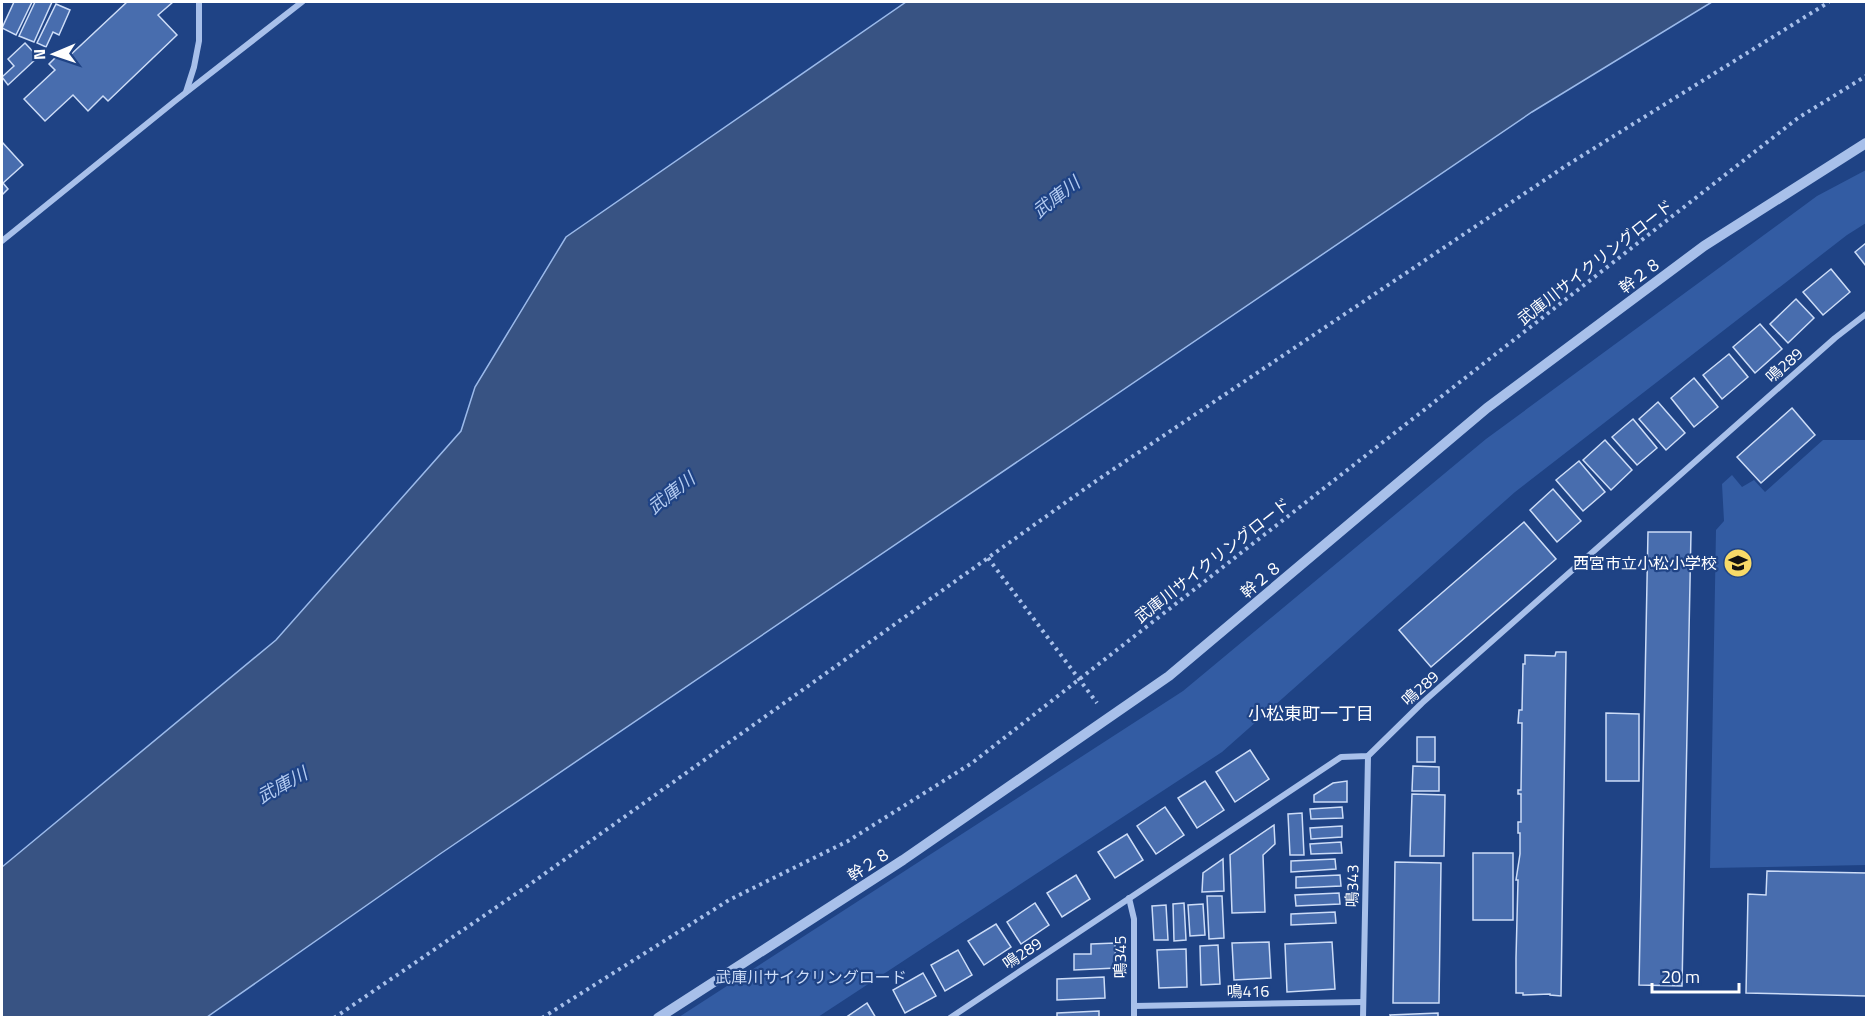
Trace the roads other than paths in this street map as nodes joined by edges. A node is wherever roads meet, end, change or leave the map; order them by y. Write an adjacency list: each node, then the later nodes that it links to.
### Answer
1 (199, 2): 3 (street)
2 (302, 2): 3 (street)
3 (185, 92): 5 (street)
4 (1866, 143): 11 (street, 幹２８)
5 (2, 241)
6 (1866, 314): 7 (street, 鳴289)
7 (1368, 756): 8 (street, 鳴289); 9 (street, 鳴343)
8 (1129, 898): 10 (street, 鳴345); 12 (street, 鳴289)
9 (1363, 1002): 10 (street, 鳴416); 14 (street, 鳴343)
10 (1134, 1006): 13 (street, 鳴345)
11 (658, 1017)
12 (951, 1017)
13 (1134, 1017)
14 (1363, 1017)

